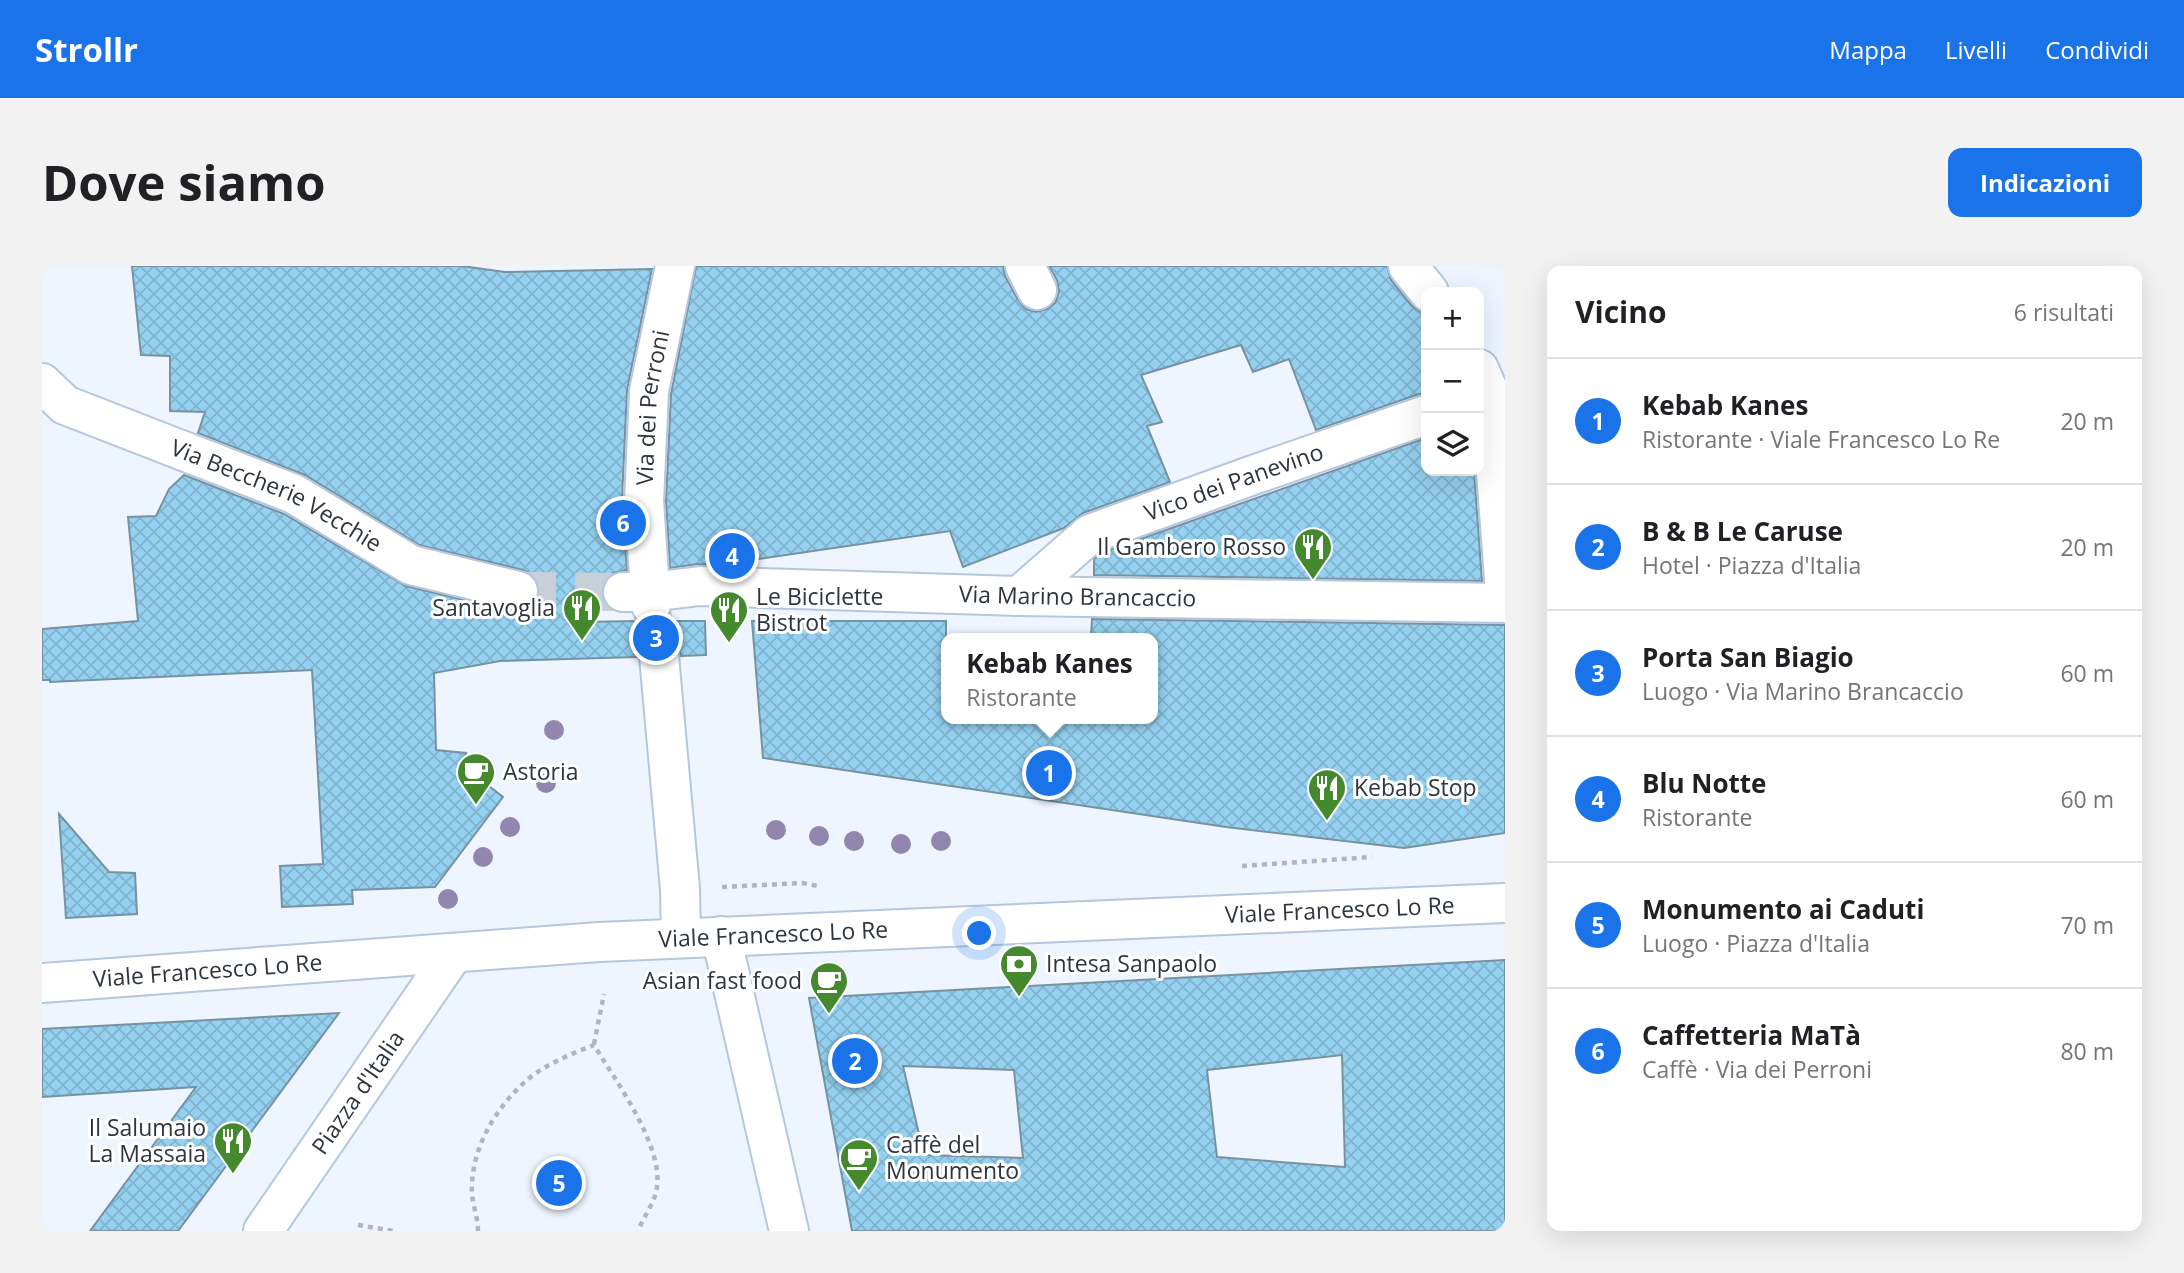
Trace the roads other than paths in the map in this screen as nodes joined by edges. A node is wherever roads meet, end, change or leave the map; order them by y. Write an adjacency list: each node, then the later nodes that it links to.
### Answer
1 (676, 266): 10 (street, Via dei Perroni)
2 (1408, 266): 3 (street)
3 (1425, 287)
4 (42, 383): 7 (street, Via Beccherie Vecchie)
5 (1484, 405): 8 (street)
6 (1421, 417): 9 (street, Vico dei Panevino)
7 (518, 591)
8 (1505, 591)
9 (1018, 596): 10 (street, Via Marino Brancaccio); 11 (street, Via Marino Brancaccio)
10 (641, 597)
11 (1505, 603)
12 (659, 656): 15 (street)
13 (1505, 903): 14 (street, Viale Francesco Lo Re)
14 (721, 936): 15 (street, Viale Francesco Lo Re); 19 (street)
15 (681, 938): 16 (street, Viale Francesco Lo Re)
16 (453, 954): 17 (street, Viale Francesco Lo Re); 18 (street, Piazza d'Italia)
17 (42, 983)
18 (263, 1231)
19 (789, 1231)

